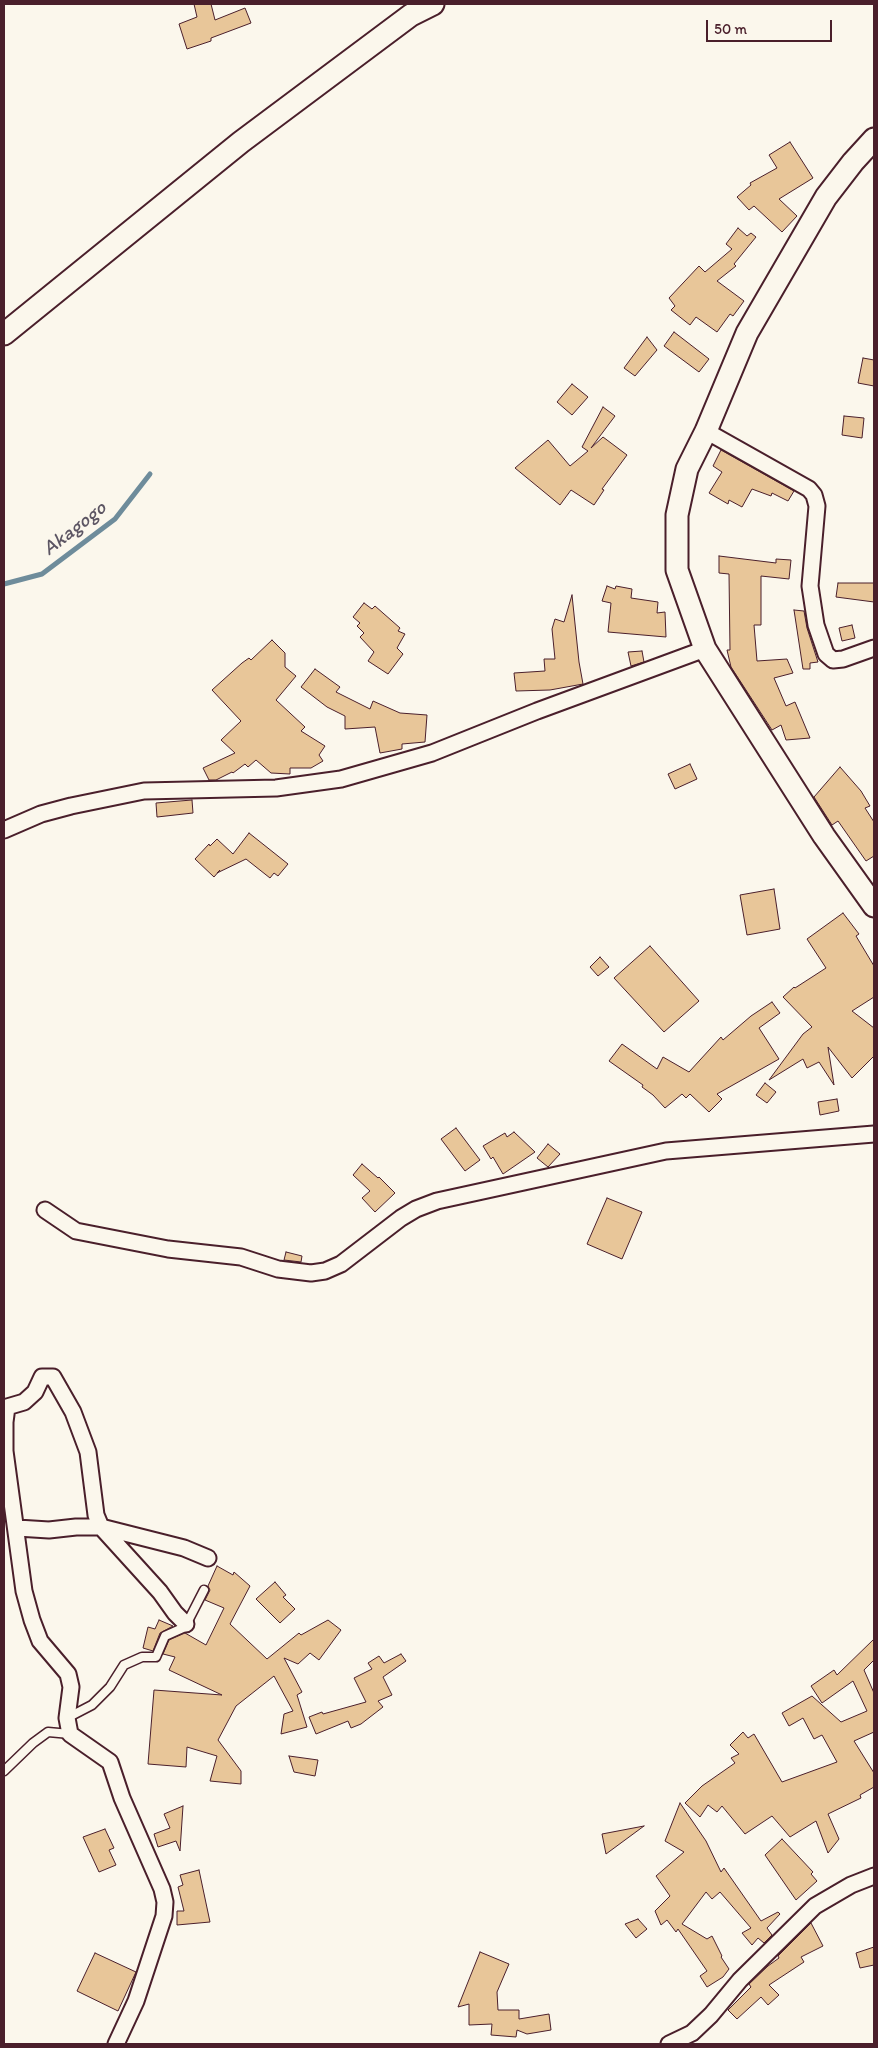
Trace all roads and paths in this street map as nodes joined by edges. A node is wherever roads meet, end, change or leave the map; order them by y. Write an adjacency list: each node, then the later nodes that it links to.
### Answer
1 (433, 4): 3 (main road)
2 (874, 140): 4 (main road)
3 (4, 334)
4 (706, 431): 5 (street); 6 (main road)
5 (874, 648)
6 (704, 649): 7 (street); 8 (main road)
7 (4, 830)
8 (874, 906)
9 (874, 1134): 10 (street)
10 (45, 1210)
11 (101, 1527): 12 (street); 12 (street); 13 (street); 15 (street)
12 (17, 1528): 16 (street)
13 (208, 1558)
14 (204, 1590): 15 (lane)
15 (186, 1624): 16 (lane)
16 (67, 1718): 17 (street)
17 (70, 1734): 18 (lane); 20 (street)
18 (4, 1771)
19 (874, 1876): 21 (street)
20 (116, 2044)
21 (669, 2044)

